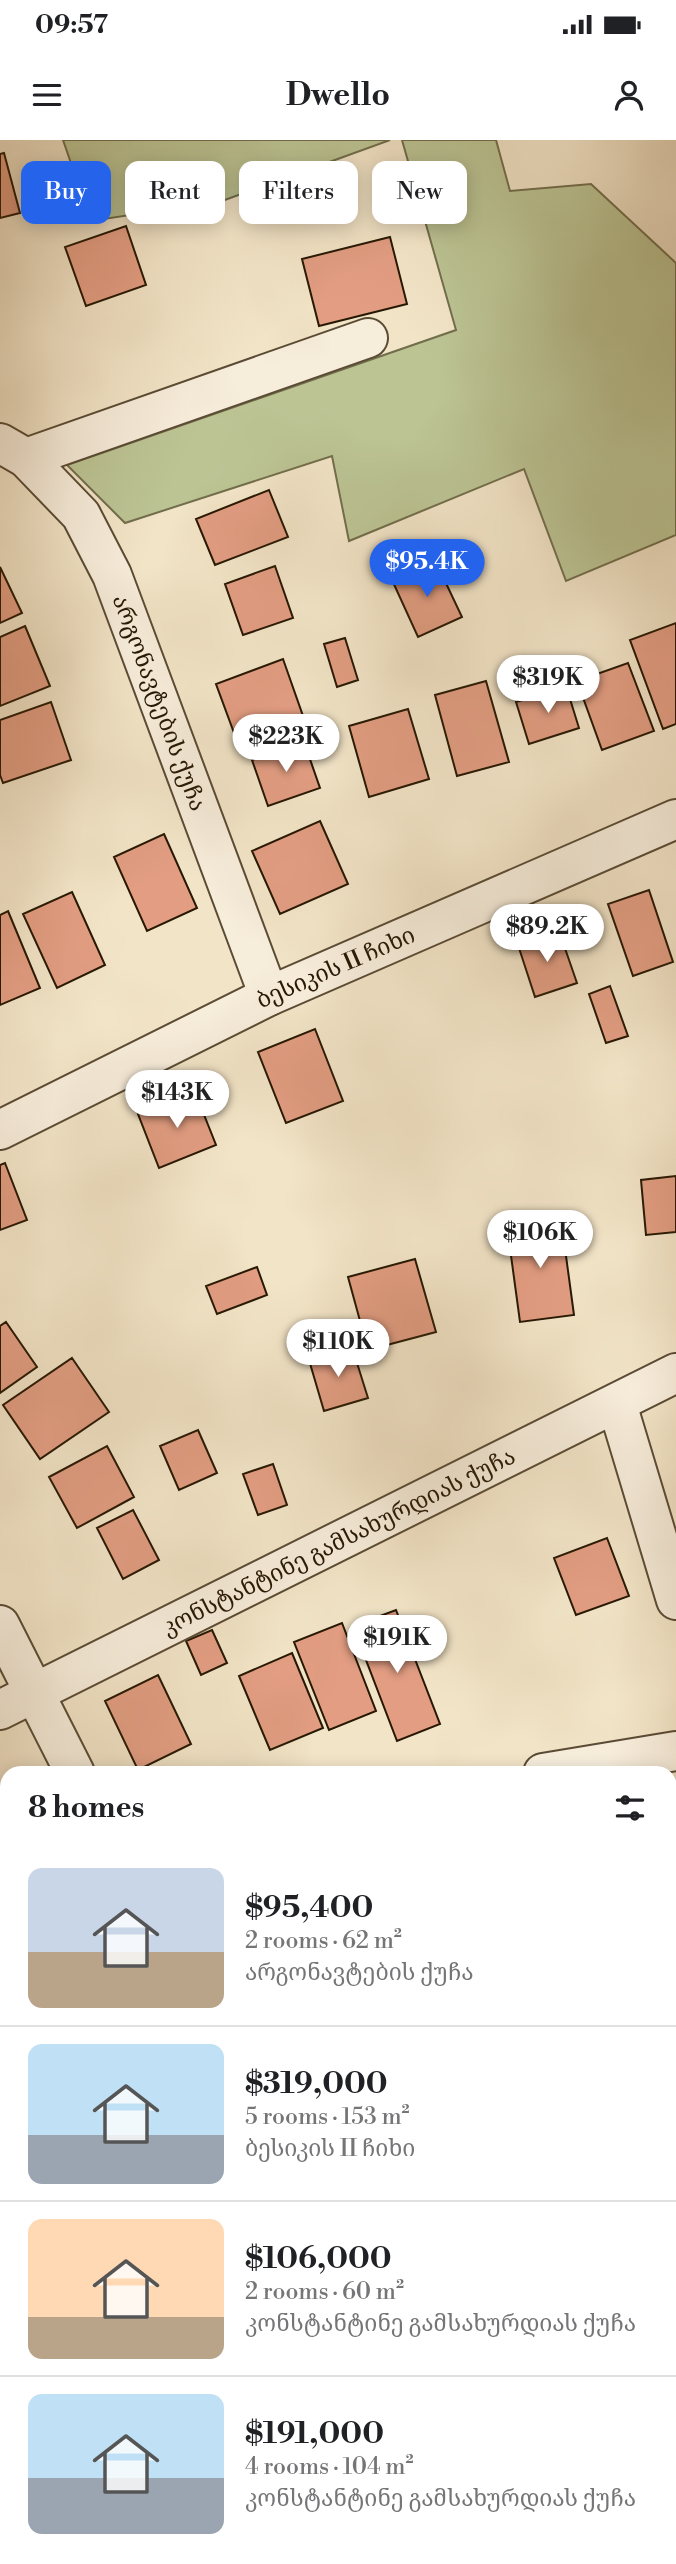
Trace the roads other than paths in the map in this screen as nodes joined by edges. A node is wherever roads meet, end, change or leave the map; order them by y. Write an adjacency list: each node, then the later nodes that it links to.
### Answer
1 (368, 338): 2 (street)
2 (13, 450): 4 (street, არგონავტების ქუჩა)
3 (676, 819): 4 (street, ბესიკის II ჩიხი)
4 (269, 996): 5 (street, ბესიკის II ჩიხი)
5 (0, 1130)
6 (676, 1373): 7 (street, კონსტანტინე გამსახურდიას ქუჩა)
7 (617, 1404): 8 (street); 10 (street, კონსტანტინე გამსახურდიას ქუჩა)
8 (676, 1600)
9 (0, 1625): 10 (street)
10 (36, 1691): 11 (street, კონსტანტინე გამსახურდიას ქუჩა); 13 (street)
11 (0, 1710)
12 (676, 1751): 14 (street)
13 (72, 1766)
14 (585, 1766)

